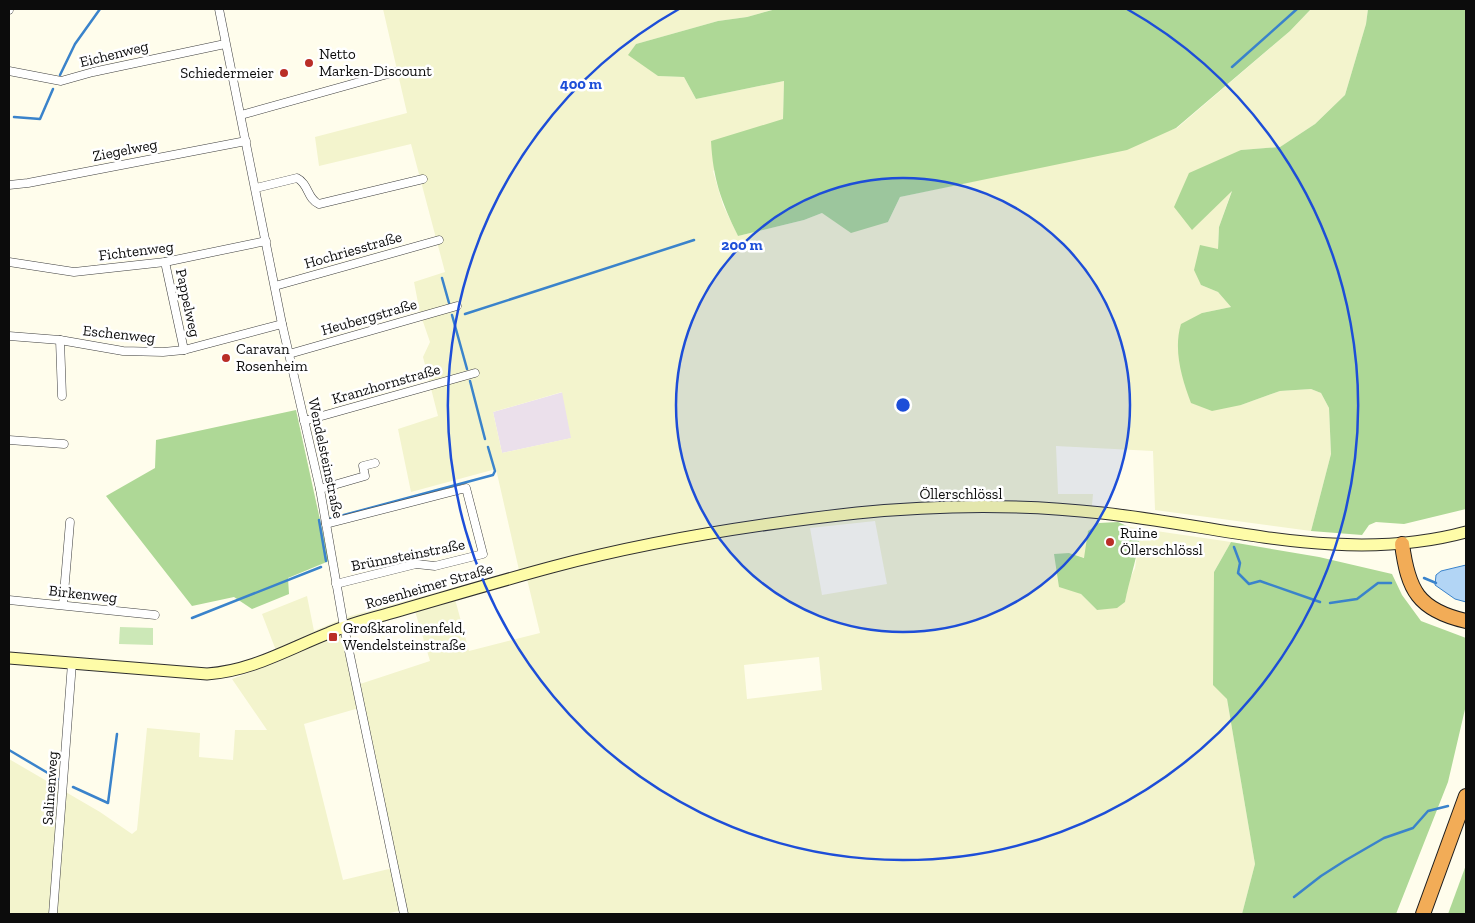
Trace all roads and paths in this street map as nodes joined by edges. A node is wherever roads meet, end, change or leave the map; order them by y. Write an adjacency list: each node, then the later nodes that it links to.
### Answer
1 (218, 9): 2 (street, Wendelsteinstraße)
2 (225, 44): 3 (street, Eichenweg); 5 (street, Wendelsteinstraße)
3 (9, 72)
4 (395, 72): 5 (street)
5 (241, 115): 6 (street, Wendelsteinstraße)
6 (246, 141): 8 (street, Ziegelweg); 9 (street, Wendelsteinstraße)
7 (422, 179): 9 (street)
8 (9, 185)
9 (256, 188): 11 (street, Wendelsteinstraße)
10 (439, 240): 14 (street, Hochriesstraße)
11 (266, 241): 13 (street, Fichtenweg); 14 (street, Wendelsteinstraße)
12 (9, 262): 13 (street, Fichtenweg)
13 (166, 262): 19 (street, Pappelweg)
14 (275, 286): 16 (street, Wendelsteinstraße)
15 (457, 306): 20 (street, Heubergstraße)
16 (282, 324): 19 (street, Eschenweg); 20 (street, Wendelsteinstraße)
17 (9, 336): 18 (street, Eschenweg)
18 (60, 340): 19 (street, Eschenweg); 22 (street)
19 (184, 350)
20 (289, 354): 23 (street, Wendelsteinstraße)
21 (475, 373): 23 (street, Kranzhornstraße)
22 (62, 396)
23 (304, 421): 27 (street, Wendelsteinstraße)
24 (9, 440): 25 (street)
25 (64, 444)
26 (375, 463): 27 (street)
27 (320, 489): 29 (street, Wendelsteinstraße)
28 (70, 522): 35 (street)
29 (326, 524): 33 (street, Wendelsteinstraße); 33 (street, Brünnsteinstraße)
30 (1466, 532): 32 (street, Öllerschlössl)
31 (713, 534): 32 (street, Öllerschlössl); 38 (street, Rosenheimer Straße)
32 (1402, 544): 37 (highway)
33 (336, 584): 38 (street, Wendelsteinstraße)
34 (9, 600): 35 (street, Birkenweg)
35 (63, 605): 36 (street, Birkenweg)
36 (155, 615)
37 (1466, 621)
38 (344, 627): 40 (street, Rosenheimer Straße); 43 (street, Wendelsteinstraße)
39 (9, 658): 40 (street, Rosenheimer Straße)
40 (72, 663): 42 (street, Salinenweg)
41 (1466, 796): 44 (highway)
42 (53, 914)
43 (404, 914)
44 (1423, 914)

